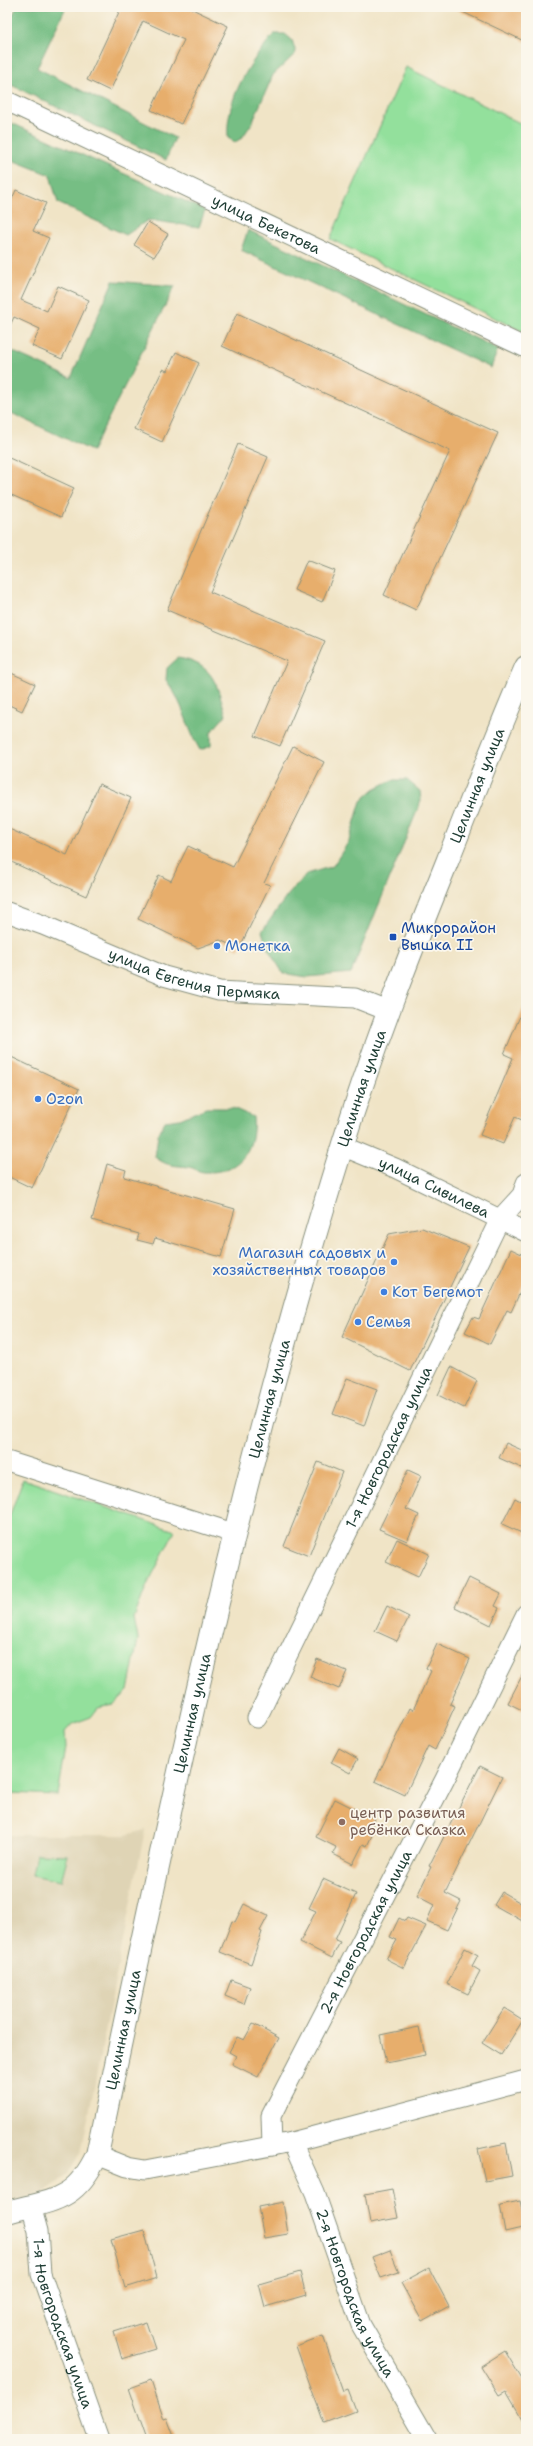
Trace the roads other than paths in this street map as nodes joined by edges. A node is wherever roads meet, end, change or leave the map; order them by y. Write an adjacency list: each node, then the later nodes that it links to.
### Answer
1 (7, 101): 2 (street, улица Бекетова)
2 (526, 348)
3 (526, 667): 5 (main road, Целинная улица)
4 (7, 912): 5 (street, улица Евгения Пермяка)
5 (388, 1011): 6 (main road, Целинная улица)
6 (342, 1146): 8 (street, улица Сивилева); 11 (main road, Целинная улица)
7 (526, 1183): 8 (street, 1-я Новгородская улица)
8 (500, 1219): 9 (street, улица Сивилева); 13 (street, 1-я Новгородская улица)
9 (526, 1232)
10 (7, 1461): 11 (street)
11 (233, 1533): 17 (main road, Целинная улица)
12 (526, 1614): 16 (street, 2-я Новгородская улица)
13 (257, 1718)
14 (526, 2080): 15 (street)
15 (292, 2142): 16 (street); 21 (street, 2-я Новгородская улица)
16 (272, 2146): 17 (street)
17 (97, 2155): 18 (main road, Целинная улица)
18 (32, 2206): 19 (main road, Целинная улица); 20 (street, 1-я Новгородская улица)
19 (7, 2212)
20 (99, 2439)
21 (427, 2439)

